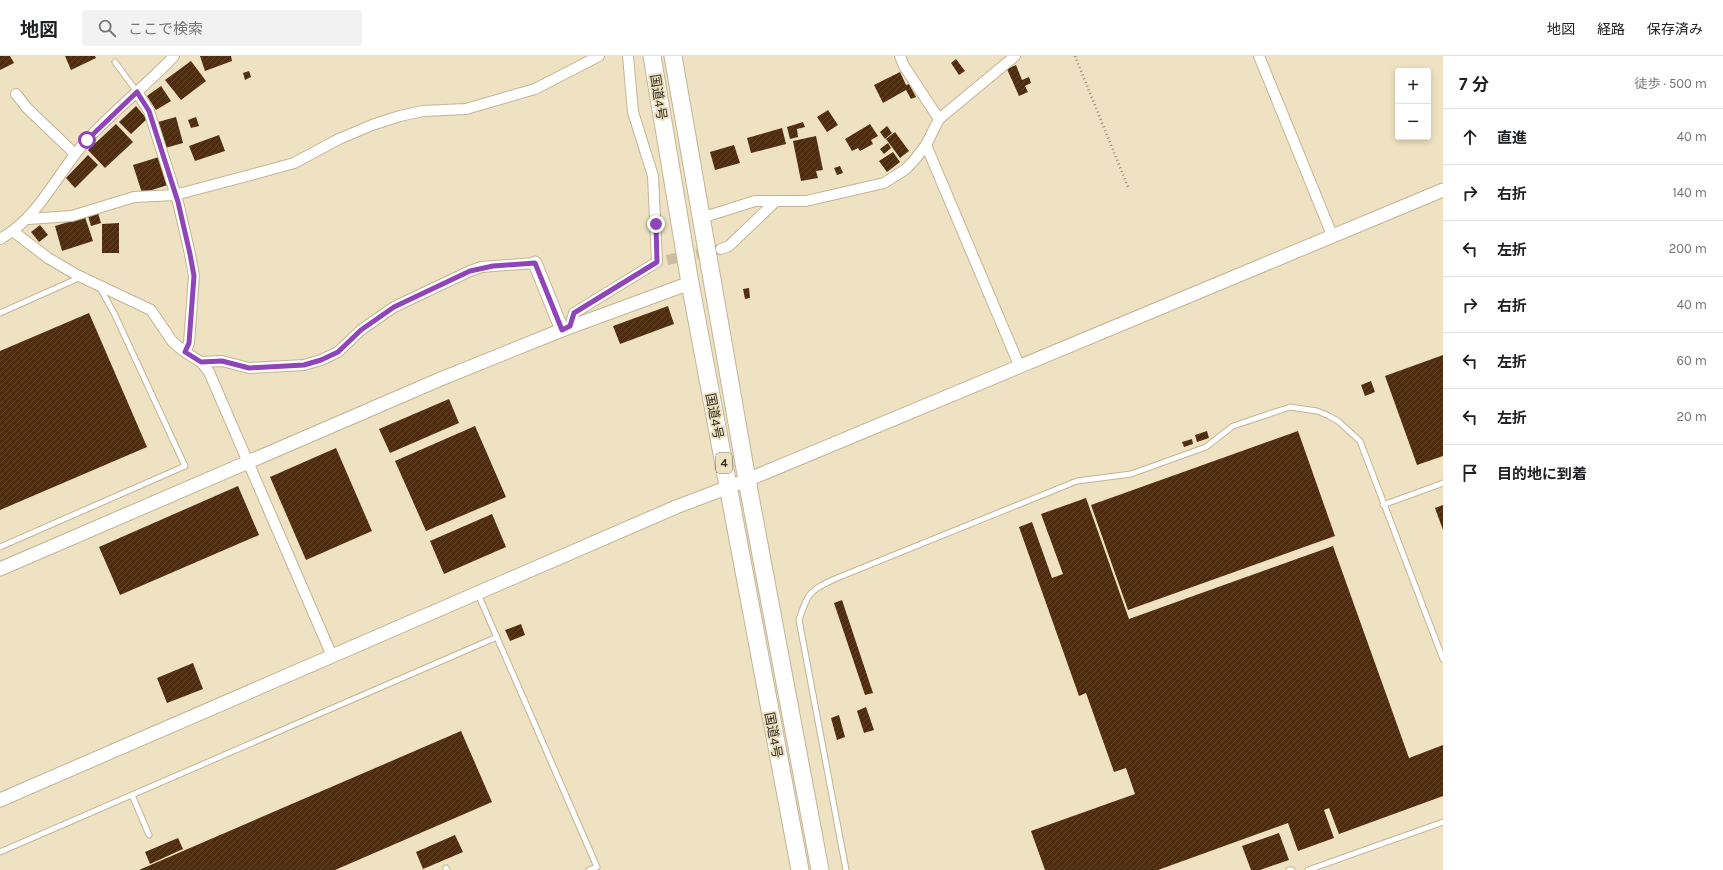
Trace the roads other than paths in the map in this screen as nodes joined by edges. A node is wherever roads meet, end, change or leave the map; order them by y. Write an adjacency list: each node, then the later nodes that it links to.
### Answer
1 (174, 56): 10 (street)
2 (599, 56): 16 (street)
3 (628, 56): 29 (street)
4 (652, 56): 26 (highway, 国道4号 / 4)
5 (673, 56): 18 (highway, 国道4号 / 4)
6 (900, 56): 12 (street)
7 (1015, 56): 12 (street)
8 (1259, 56): 21 (street)
9 (114, 62): 10 (lane)
10 (137, 92): 14 (street); 16 (street)
11 (16, 94): 14 (street)
12 (939, 119): 13 (street)
13 (926, 146): 17 (street); 32 (street)
14 (75, 154): 19 (street)
15 (1443, 190): 21 (street)
16 (175, 195): 19 (street); 30 (street)
17 (775, 202): 18 (street); 23 (street)
18 (701, 218): 34 (highway, 国道4号 / 4)
19 (28, 219): 20 (street)
20 (14, 232): 22 (street); 25 (street)
21 (1332, 235): 32 (street)
22 (0, 239)
23 (721, 249)
24 (535, 263): 29 (street); 31 (street)
25 (81, 277): 27 (street); 28 (lane)
26 (690, 283): 29 (street); 36 (highway, 国道4号 / 4)
27 (98, 285): 30 (street); 38 (lane)
28 (0, 313)
29 (566, 328): 33 (street)
30 (185, 352): 31 (street)
31 (201, 362): 33 (street)
32 (1019, 365): 34 (street)
33 (249, 462): 39 (street); 42 (street)
34 (747, 480): 36 (street); 51 (highway, 国道4号 / 4)
35 (1443, 483): 37 (lane)
36 (728, 486): 40 (street); 50 (highway, 国道4号 / 4)
37 (1383, 505): 43 (lane); 52 (lane)
38 (0, 547)
39 (0, 569)
40 (477, 593): 41 (lane); 42 (street)
41 (496, 637): 44 (lane); 49 (lane)
42 (332, 656): 45 (street)
43 (1443, 658)
44 (132, 795): 47 (lane); 48 (lane)
45 (0, 800)
46 (1443, 822): 53 (lane)
47 (149, 836)
48 (0, 852)
49 (590, 870)
50 (800, 870)
51 (820, 870)
52 (846, 870)
53 (1308, 870)

